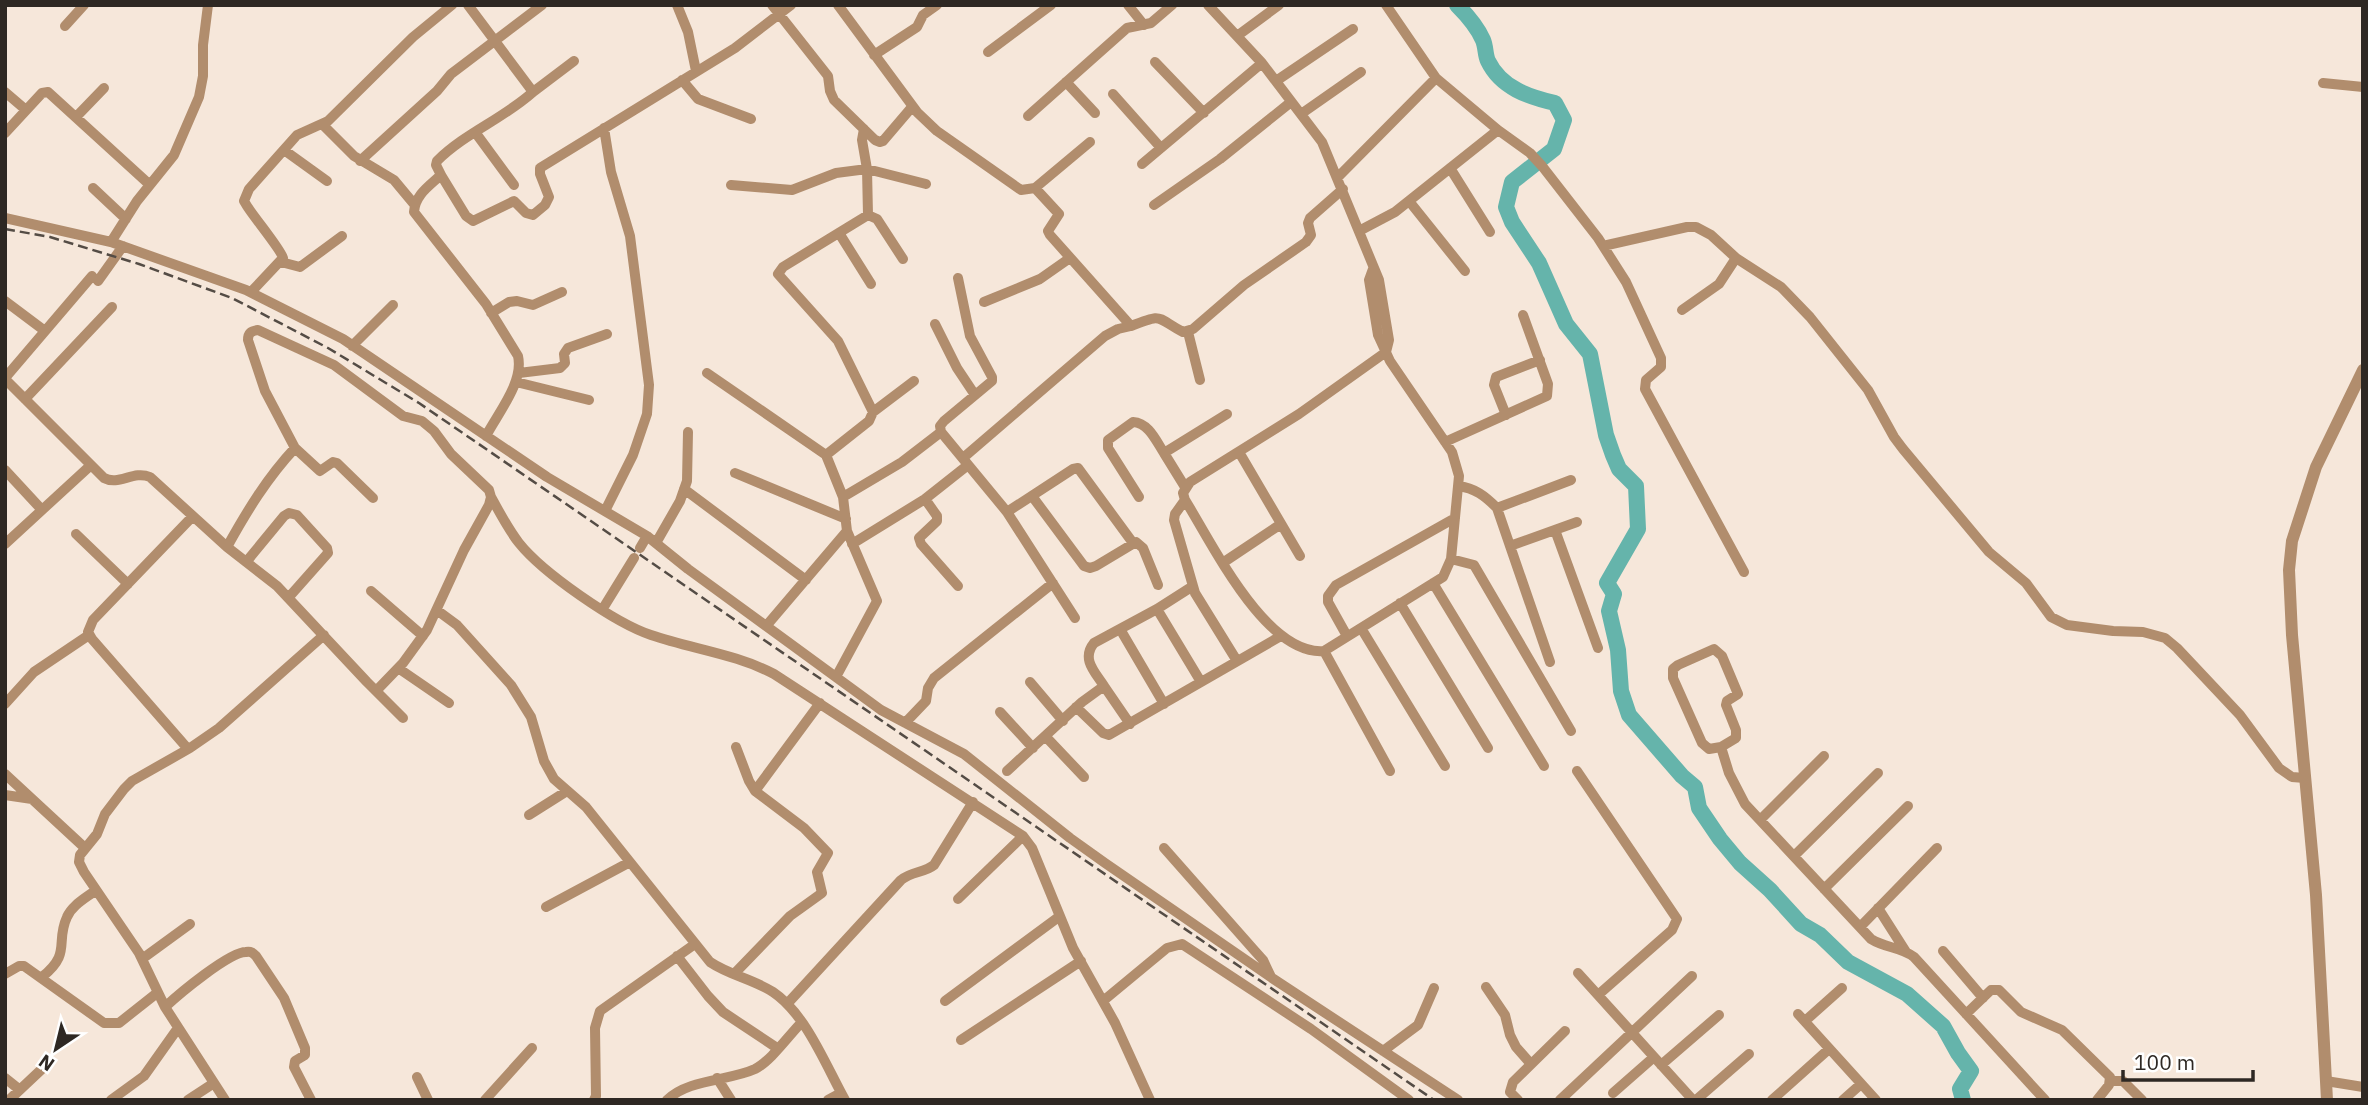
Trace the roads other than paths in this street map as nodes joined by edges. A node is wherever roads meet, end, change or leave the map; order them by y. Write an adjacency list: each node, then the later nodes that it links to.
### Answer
1 (85, 5): 19 (street)
2 (208, 5): 66 (street)
3 (452, 5): 49 (street)
4 (468, 5): 22 (street)
5 (542, 5): 22 (street)
6 (677, 5): 28 (street)
7 (772, 5): 17 (street)
8 (792, 5): 17 (street)
9 (838, 5): 24 (street)
10 (937, 5): 24 (street)
11 (1051, 5): 23 (street)
12 (1128, 5): 18 (street)
13 (1172, 5): 18 (street)
14 (1208, 5): 21 (street)
15 (1279, 5): 21 (street)
16 (1385, 5): 30 (street)
17 (780, 15): 28 (street); 51 (street)
18 (1144, 25): 33 (street)
19 (65, 26)
20 (1353, 29): 32 (street)
21 (1237, 36): 27 (street)
22 (494, 40): 38 (street); 58 (street)
23 (988, 52)
24 (874, 55): 41 (street)
25 (573, 61): 38 (street)
26 (1155, 62): 44 (street)
27 (1262, 64): 32 (street); 44 (street)
28 (696, 71): 31 (street)
29 (1361, 72): 45 (street)
30 (1436, 78): 52 (street); 63 (street)
31 (682, 80): 48 (street); 50 (street)
32 (1276, 81): 40 (street)
33 (1066, 82): 43 (street); 46 (street)
34 (2323, 83): 35 (street)
35 (2363, 87)
36 (104, 88): 47 (street)
37 (5, 92): 42 (street)
38 (533, 92): 53 (street)
39 (1113, 94): 56 (street)
40 (1291, 102): 45 (street); 74 (street)
41 (912, 107): 51 (street); 70 (street)
42 (26, 110): 47 (street); 54 (street)
43 (1095, 113)
44 (1205, 113): 56 (street)
45 (1301, 114): 63 (street)
46 (1028, 116)
47 (76, 117): 66 (street)
48 (751, 119)
49 (323, 125): 57 (street); 58 (street)
50 (604, 128): 62 (street); 146 (street)
51 (864, 129): 61 (street)
52 (1498, 130): 60 (street); 84 (street)
53 (475, 131): 62 (street); 67 (street)
54 (5, 134)
55 (1090, 142): 70 (street)
56 (1161, 148): 59 (street)
57 (284, 150): 64 (street); 88 (street)
58 (360, 161): 73 (street)
59 (1142, 164)
60 (1450, 168): 72 (street); 79 (street)
61 (867, 169): 65 (street); 68 (street); 75 (street)
62 (441, 175): 73 (street)
63 (1338, 177): 71 (street)
64 (327, 181)
65 (926, 184)
66 (150, 185): 77 (street)
67 (514, 185)
68 (731, 185)
69 (93, 188): 77 (street)
70 (1035, 188): 85 (street)
71 (1343, 189): 78 (street); 104 (street)
72 (1409, 201): 78 (street); 89 (street)
73 (414, 204): 99 (street)
74 (1154, 205)
75 (868, 215): 80 (street); 87 (street)
76 (5, 218): 82 (street)
77 (126, 219): 82 (street)
78 (1359, 231): 107 (street)
79 (1490, 232)
80 (839, 233): 91 (street); 118 (street)
81 (342, 236): 88 (street)
82 (111, 242): 83 (street)
83 (123, 246): 92 (street); 103 (street)
84 (1603, 246): 86 (street); 165 (street)
85 (1070, 258): 95 (street); 102 (street)
86 (1736, 258): 98 (street); 224 (street)
87 (903, 259)
88 (281, 262): 92 (street)
89 (1465, 271)
90 (958, 278): 115 (street)
91 (871, 284)
92 (250, 292): 106 (street)
93 (562, 292): 99 (street)
94 (5, 302): 103 (street)
95 (984, 302)
96 (393, 305): 106 (street)
97 (112, 307): 116 (street)
98 (1682, 310)
99 (491, 313): 111 (street)
100 (1523, 315): 108 (street)
101 (935, 324): 115 (street)
102 (1131, 326): 104 (street); 129 (street)
103 (45, 331): 112 (street)
104 (1188, 332): 113 (street)
105 (607, 334): 111 (street)
106 (352, 345): 123 (street)
107 (1386, 352): 124 (street); 126 (street)
108 (1540, 360): 120 (street); 120 (street)
109 (2363, 370): 224 (street)
110 (707, 373): 128 (street)
111 (517, 377): 117 (street); 123 (street)
112 (5, 379): 116 (street)
113 (1200, 380)
114 (914, 381): 118 (street)
115 (975, 395): 122 (street)
116 (25, 399): 130 (street)
117 (589, 400)
118 (873, 412): 128 (street)
119 (1227, 414): 127 (street)
120 (1506, 415): 124 (street)
121 (688, 432): 136 (street)
122 (941, 432): 129 (street); 139 (street)
123 (486, 436): 146 (street)
124 (1445, 442): 135 (street)
125 (295, 448): 138 (street); 141 (street); 159 (street)
126 (1239, 452): 134 (street); 151 (street)
127 (1164, 453): 134 (street); 140 (street)
128 (826, 455): 139 (street)
129 (965, 461): 142 (street); 147 (street)
130 (91, 465): 145 (street); 148 (street)
131 (5, 470): 145 (street)
132 (734, 473): 152 (street)
133 (1572, 480): 144 (street)
134 (1185, 486): 143 (street)
135 (1458, 486): 144 (street); 149 (street)
136 (684, 489): 155 (street); 166 (street)
137 (1032, 496): 147 (street); 156 (street); 156 (street)
138 (491, 497): 177 (street); 178 (street)
139 (843, 497): 152 (street)
140 (1139, 497)
141 (373, 498)
142 (925, 499): 158 (street); 171 (street)
143 (1185, 500): 164 (street); 172 (street)
144 (1497, 508): 160 (street)
145 (42, 510): 157 (street)
146 (605, 511): 155 (street)
147 (1007, 512): 167 (street)
148 (193, 516): 159 (street); 169 (street)
149 (1455, 517): 162 (street); 187 (street)
150 (1577, 522): 153 (street)
151 (1281, 524): 161 (street); 164 (street)
152 (847, 525): 158 (street); 166 (street)
153 (1555, 530): 160 (street); 188 (street)
154 (76, 534): 169 (street)
155 (652, 539): 177 (street); 180 (street)
156 (1133, 543): 170 (street)
157 (5, 544)
158 (852, 544): 193 (street)
159 (227, 547): 163 (street)
160 (1510, 547): 191 (street)
161 (1300, 556)
162 (1451, 559): 168 (street); 208 (street)
163 (247, 561): 174 (street); 174 (street)
164 (1224, 562): 186 (street)
165 (1744, 572)
166 (806, 580): 180 (street)
167 (1054, 583): 179 (street); 206 (street)
168 (1433, 583): 175 (street); 217 (street)
169 (128, 584): 183 (street)
170 (1158, 585)
171 (958, 586)
172 (1193, 586): 176 (street); 190 (street)
173 (371, 591): 185 (street)
174 (289, 597): 184 (street)
175 (1400, 603): 181 (street); 213 (street)
176 (1157, 609): 182 (street); 195 (street)
177 (601, 610): 199 (street)
178 (438, 611): 185 (street); 225 (street)
179 (1075, 618)
180 (767, 625): 193 (street)
181 (1361, 628): 187 (street); 216 (street)
182 (1120, 629): 196 (street); 201 (street)
183 (89, 635): 200 (street); 214 (street)
184 (324, 635): 197 (street); 214 (street)
185 (423, 636): 192 (street)
186 (1281, 636): 189 (street); 190 (street)
187 (1347, 636): 189 (street)
188 (1598, 648)
189 (1324, 651): 219 (street)
190 (1237, 661): 195 (street)
191 (1550, 662)
192 (398, 668): 197 (street); 198 (street)
193 (836, 677): 206 (street)
194 (1030, 682): 205 (street)
195 (1202, 682): 201 (street)
196 (1104, 686): 202 (street); 207 (street)
197 (376, 691): 204 (street)
198 (449, 703)
199 (820, 703): 226 (street); 229 (street)
200 (5, 704)
201 (1164, 704): 207 (street)
202 (1076, 707): 205 (street); 207 (street)
203 (1000, 712): 212 (street)
204 (403, 718)
205 (1063, 721): 209 (street)
206 (905, 723): 258 (street)
207 (1130, 724)
208 (1571, 731)
209 (1046, 737): 212 (street); 223 (street)
210 (736, 747): 226 (street)
211 (1721, 747): 211 (street); 232 (street)
212 (1033, 748): 218 (street)
213 (1488, 748)
214 (188, 749): 234 (street)
215 (1824, 756): 232 (street)
216 (1445, 766)
217 (1544, 766)
218 (1007, 771)
219 (1390, 771)
220 (1577, 771): 263 (street)
221 (1878, 773): 237 (street)
222 (5, 774): 228 (street)
223 (1084, 777)
224 (2305, 778): 288 (street)
225 (567, 791): 231 (street); 238 (street)
226 (755, 791): 255 (street)
227 (5, 795): 228 (street)
228 (32, 799): 234 (street)
229 (973, 802): 233 (street); 267 (street)
230 (1908, 806): 239 (street)
231 (529, 815)
232 (1760, 820): 237 (street)
233 (1023, 836): 241 (street); 244 (street)
234 (85, 848): 240 (street)
235 (1164, 848): 258 (street)
236 (1937, 848): 243 (street)
237 (1794, 856): 239 (street)
238 (629, 862): 242 (street); 247 (street)
239 (1824, 889): 246 (street)
240 (96, 891): 251 (street); 257 (street)
241 (958, 900)
242 (546, 907)
243 (1878, 908): 246 (street); 248 (street)
244 (1059, 916): 252 (street); 265 (street)
245 (190, 925): 251 (street)
246 (1861, 926): 248 (street)
247 (695, 944): 250 (street); 255 (street)
248 (1906, 951): 269 (street)
249 (1943, 951): 264 (street)
250 (677, 956): 277 (street); 302 (street)
251 (142, 959): 262 (street)
252 (1081, 961): 266 (street); 275 (street)
253 (1578, 973): 263 (street)
254 (5, 974): 257 (street)
255 (734, 974): 267 (street)
256 (1692, 976): 274 (street)
257 (42, 977): 262 (street)
258 (1272, 978): 279 (street)
259 (1486, 987): 282 (street)
260 (1434, 988): 279 (street)
261 (1842, 988): 278 (street)
262 (157, 993): 268 (street)
263 (1598, 995): 274 (street)
264 (1983, 998): 269 (street); 287 (street)
265 (945, 1001)
266 (1103, 1001): 306 (street); 307 (street)
267 (787, 1004): 271 (street)
268 (165, 1007): 272 (street); 299 (street)
269 (1966, 1014): 315 (street)
270 (1719, 1015): 281 (street)
271 (802, 1022): 277 (street); 294 (street)
272 (178, 1027): 289 (street); 296 (street)
273 (1565, 1031): 282 (street)
274 (1632, 1033): 281 (street); 310 (street)
275 (961, 1040)
276 (532, 1048): 301 (street)
277 (777, 1048): 286 (street)
278 (1829, 1049): 290 (street); 312 (street)
279 (1383, 1051): 308 (street)
280 (1749, 1054): 311 (street)
281 (1658, 1061): 293 (street); 311 (street)
282 (1531, 1065): 309 (street)
283 (43, 1068): 292 (street)
284 (417, 1077): 300 (street)
285 (5, 1078): 292 (street)
286 (717, 1078): 303 (street); 304 (street)
287 (2111, 1081): 316 (street); 317 (street)
288 (2326, 1081): 291 (street); 318 (street)
289 (214, 1083): 297 (street); 298 (street)
290 (1861, 1084): 313 (street); 314 (street)
291 (2363, 1087)
292 (20, 1090): 295 (street)
293 (1613, 1093)
294 (843, 1096): 305 (street)
295 (9, 1100)
296 (111, 1100)
297 (188, 1100)
298 (225, 1100)
299 (311, 1100)
300 (428, 1100)
301 (485, 1100)
302 (594, 1100)
303 (667, 1100)
304 (731, 1100)
305 (828, 1100)
306 (1150, 1100)
307 (1409, 1100)
308 (1458, 1100)
309 (1518, 1100)
310 (1560, 1100)
311 (1695, 1100)
312 (1772, 1100)
313 (1843, 1100)
314 (1876, 1100)
315 (2045, 1100)
316 (2097, 1100)
317 (2142, 1100)
318 (2327, 1100)

